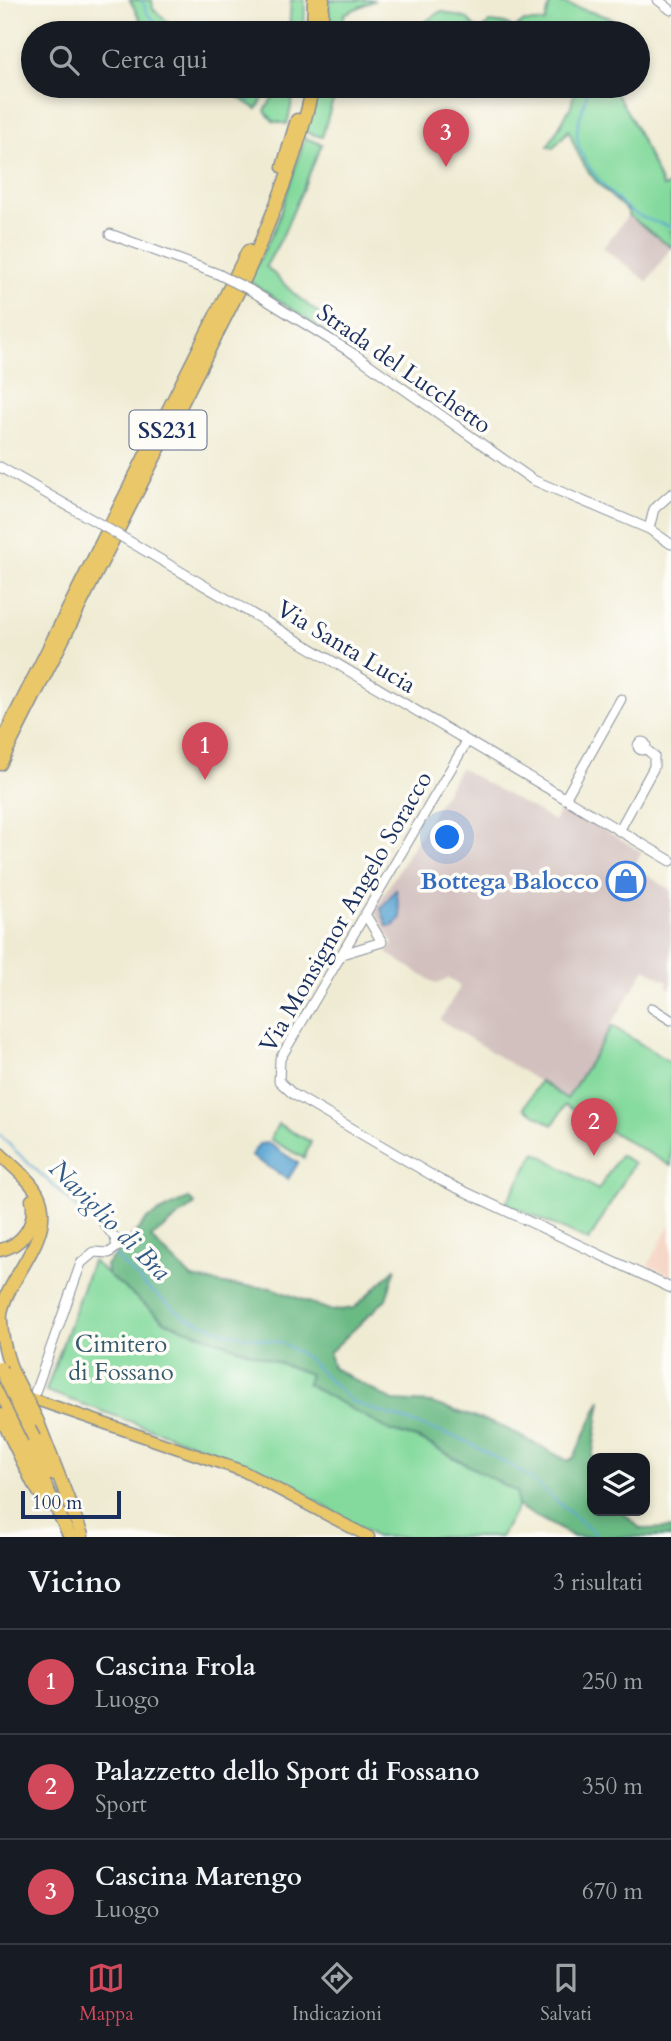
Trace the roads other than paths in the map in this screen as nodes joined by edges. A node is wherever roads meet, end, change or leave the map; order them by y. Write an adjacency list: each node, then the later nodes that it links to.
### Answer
1 (314, 0): 5 (highway)
2 (323, 0): 6 (highway)
3 (657, 0): 4 (street)
4 (671, 10)
5 (313, 21)
6 (322, 21)
7 (301, 98): 16 (highway, SS231)
8 (310, 98): 18 (highway, SS231)
9 (110, 234): 12 (street, Strada del Lucchetto, bridge)
10 (0, 467): 15 (street, Via Santa Lucia, bridge)
11 (671, 494): 12 (street)
12 (649, 529): 13 (street, Strada del Lucchetto)
13 (671, 544)
14 (621, 699): 19 (street)
15 (466, 743): 19 (street, Via Santa Lucia); 22 (street, Via Monsignor Angelo Soracco)
16 (0, 745)
17 (645, 748): 20 (street)
18 (0, 764)
19 (565, 799): 20 (street, Via Santa Lucia)
20 (619, 831): 21 (street, Via Santa Lucia)
21 (671, 862)
22 (365, 914): 23 (street, Via Monsignor Angelo Soracco); 23 (street)
23 (342, 954): 30 (street, Via Monsignor Angelo Soracco)
24 (652, 1008): 25 (street)
25 (671, 1020)
26 (0, 1154): 27 (highway)
27 (13, 1167): 29 (highway); 31 (highway)
28 (102, 1221): 33 (street)
29 (0, 1250)
30 (671, 1288)
31 (6, 1369): 35 (highway, bridge); 35 (highway, bridge)
32 (0, 1389): 33 (main road); 35 (highway)
33 (33, 1398): 36 (main road)
34 (0, 1415): 35 (highway)
35 (76, 1536)
36 (369, 1537)

